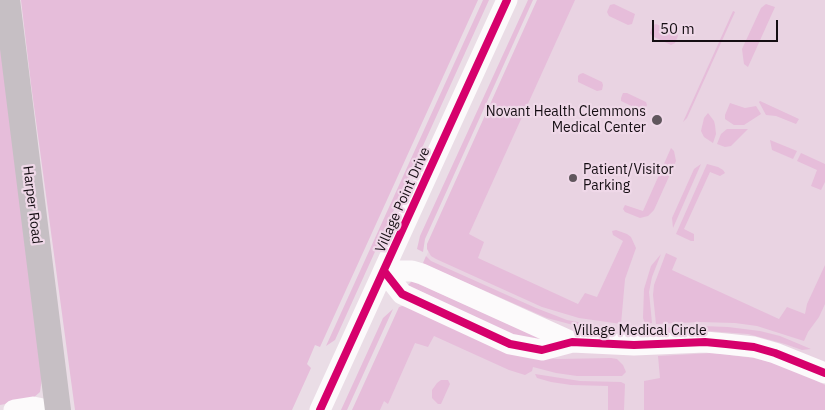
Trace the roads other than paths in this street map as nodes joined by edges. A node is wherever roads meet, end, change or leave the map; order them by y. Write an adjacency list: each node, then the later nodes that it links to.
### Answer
1 (7, 0): 8 (main road, Harper Road)
2 (507, 0): 3 (street, Village Point Drive)
3 (384, 271): 4 (street, Village Medical Circle); 4 (street, Village Medical Circle); 9 (street, Village Point Drive)
4 (572, 342): 5 (street, Village Medical Circle)
5 (825, 373)
6 (14, 410): 7 (street)
7 (48, 410)
8 (58, 410)
9 (320, 410)

